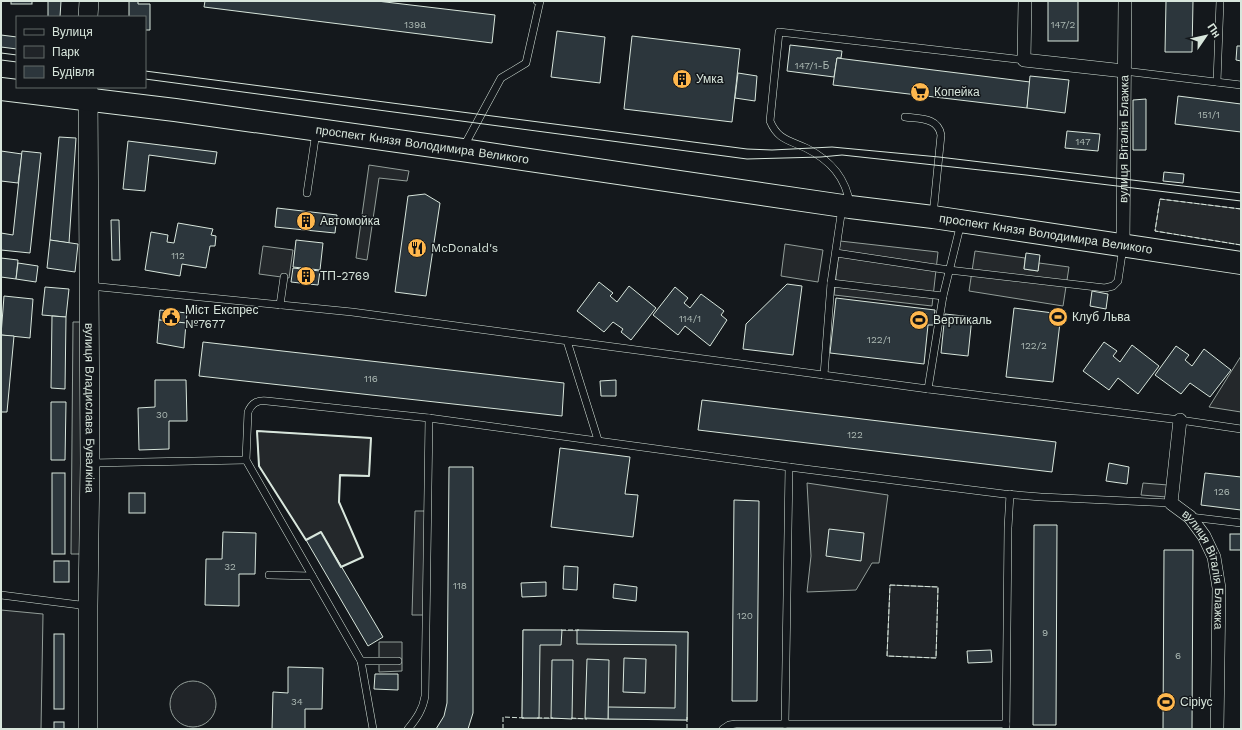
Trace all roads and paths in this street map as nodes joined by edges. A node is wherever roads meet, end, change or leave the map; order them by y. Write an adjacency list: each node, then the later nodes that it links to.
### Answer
1 (88, 1): 6 (street)
2 (537, 1): 15 (lane)
3 (1025, 1): 7 (street)
4 (1125, 1): 8 (street)
5 (1220, 1): 9 (lane)
6 (88, 16)
7 (1024, 60): 8 (street, вулиця Віталія Блажка); 17 (lane)
8 (1124, 71): 9 (lane); 20 (street, вулиця Віталія Блажка)
9 (1217, 82): 10 (lane)
10 (1241, 85)
11 (1, 89): 12 (highway, проспект Князя Володимира Великого)
12 (87, 94): 14 (highway, проспект Князя Володимира Великого); 26 (street, вулиця Владислава Бувалкіна)
13 (905, 117): 18 (lane)
14 (316, 130): 15 (highway, проспект Князя Володимира Великого); 16 (lane)
15 (462, 150): 17 (highway, проспект Князя Володимира Великого)
16 (307, 193)
17 (846, 206): 18 (highway, проспект Князя Володимира Великого); 21 (lane)
18 (932, 217): 19 (highway, проспект Князя Володимира Великого)
19 (961, 221): 20 (highway, проспект Князя Володимира Великого); 23 (lane)
20 (1123, 245): 22 (highway, проспект Князя Володимира Великого); 23 (lane)
21 (836, 253): 23 (lane); 25 (lane)
22 (1241, 263)
23 (949, 270): 27 (lane)
24 (284, 277): 28 (lane)
25 (831, 283): 27 (lane); 30 (lane)
26 (89, 286): 28 (lane); 37 (street, вулиця Владислава Бувалкіна)
27 (943, 296): 31 (lane)
28 (280, 305): 29 (lane)
29 (567, 341): 30 (lane); 35 (lane)
30 (824, 376): 31 (lane)
31 (928, 389): 33 (lane)
32 (429, 418): 35 (lane); 36 (lane); 53 (lane)
33 (1180, 420): 34 (lane); 40 (street, вулиця Віталія Блажка)
34 (1241, 429)
35 (598, 440): 38 (lane)
36 (246, 460): 37 (lane); 44 (lane)
37 (90, 463): 46 (street, вулиця Владислава Бувалкіна)
38 (788, 467): 39 (lane); 49 (lane)
39 (1010, 494): 40 (lane); 50 (lane)
40 (1171, 503): 41 (street, вулиця Віталія Блажка)
41 (1190, 517): 42 (lane); 55 (street, вулиця Віталія Блажка)
42 (1241, 523)
43 (269, 575): 44 (lane)
44 (312, 576): 47 (lane)
45 (1, 595): 46 (lane)
46 (88, 606): 51 (street, вулиця Владислава Бувалкіна)
47 (361, 661): 48 (lane); 52 (lane)
48 (398, 661)
49 (785, 724): 50 (lane); 54 (lane)
50 (1006, 726)
51 (88, 729)
52 (373, 729)
53 (408, 729)
54 (723, 729)
55 (1217, 729)

